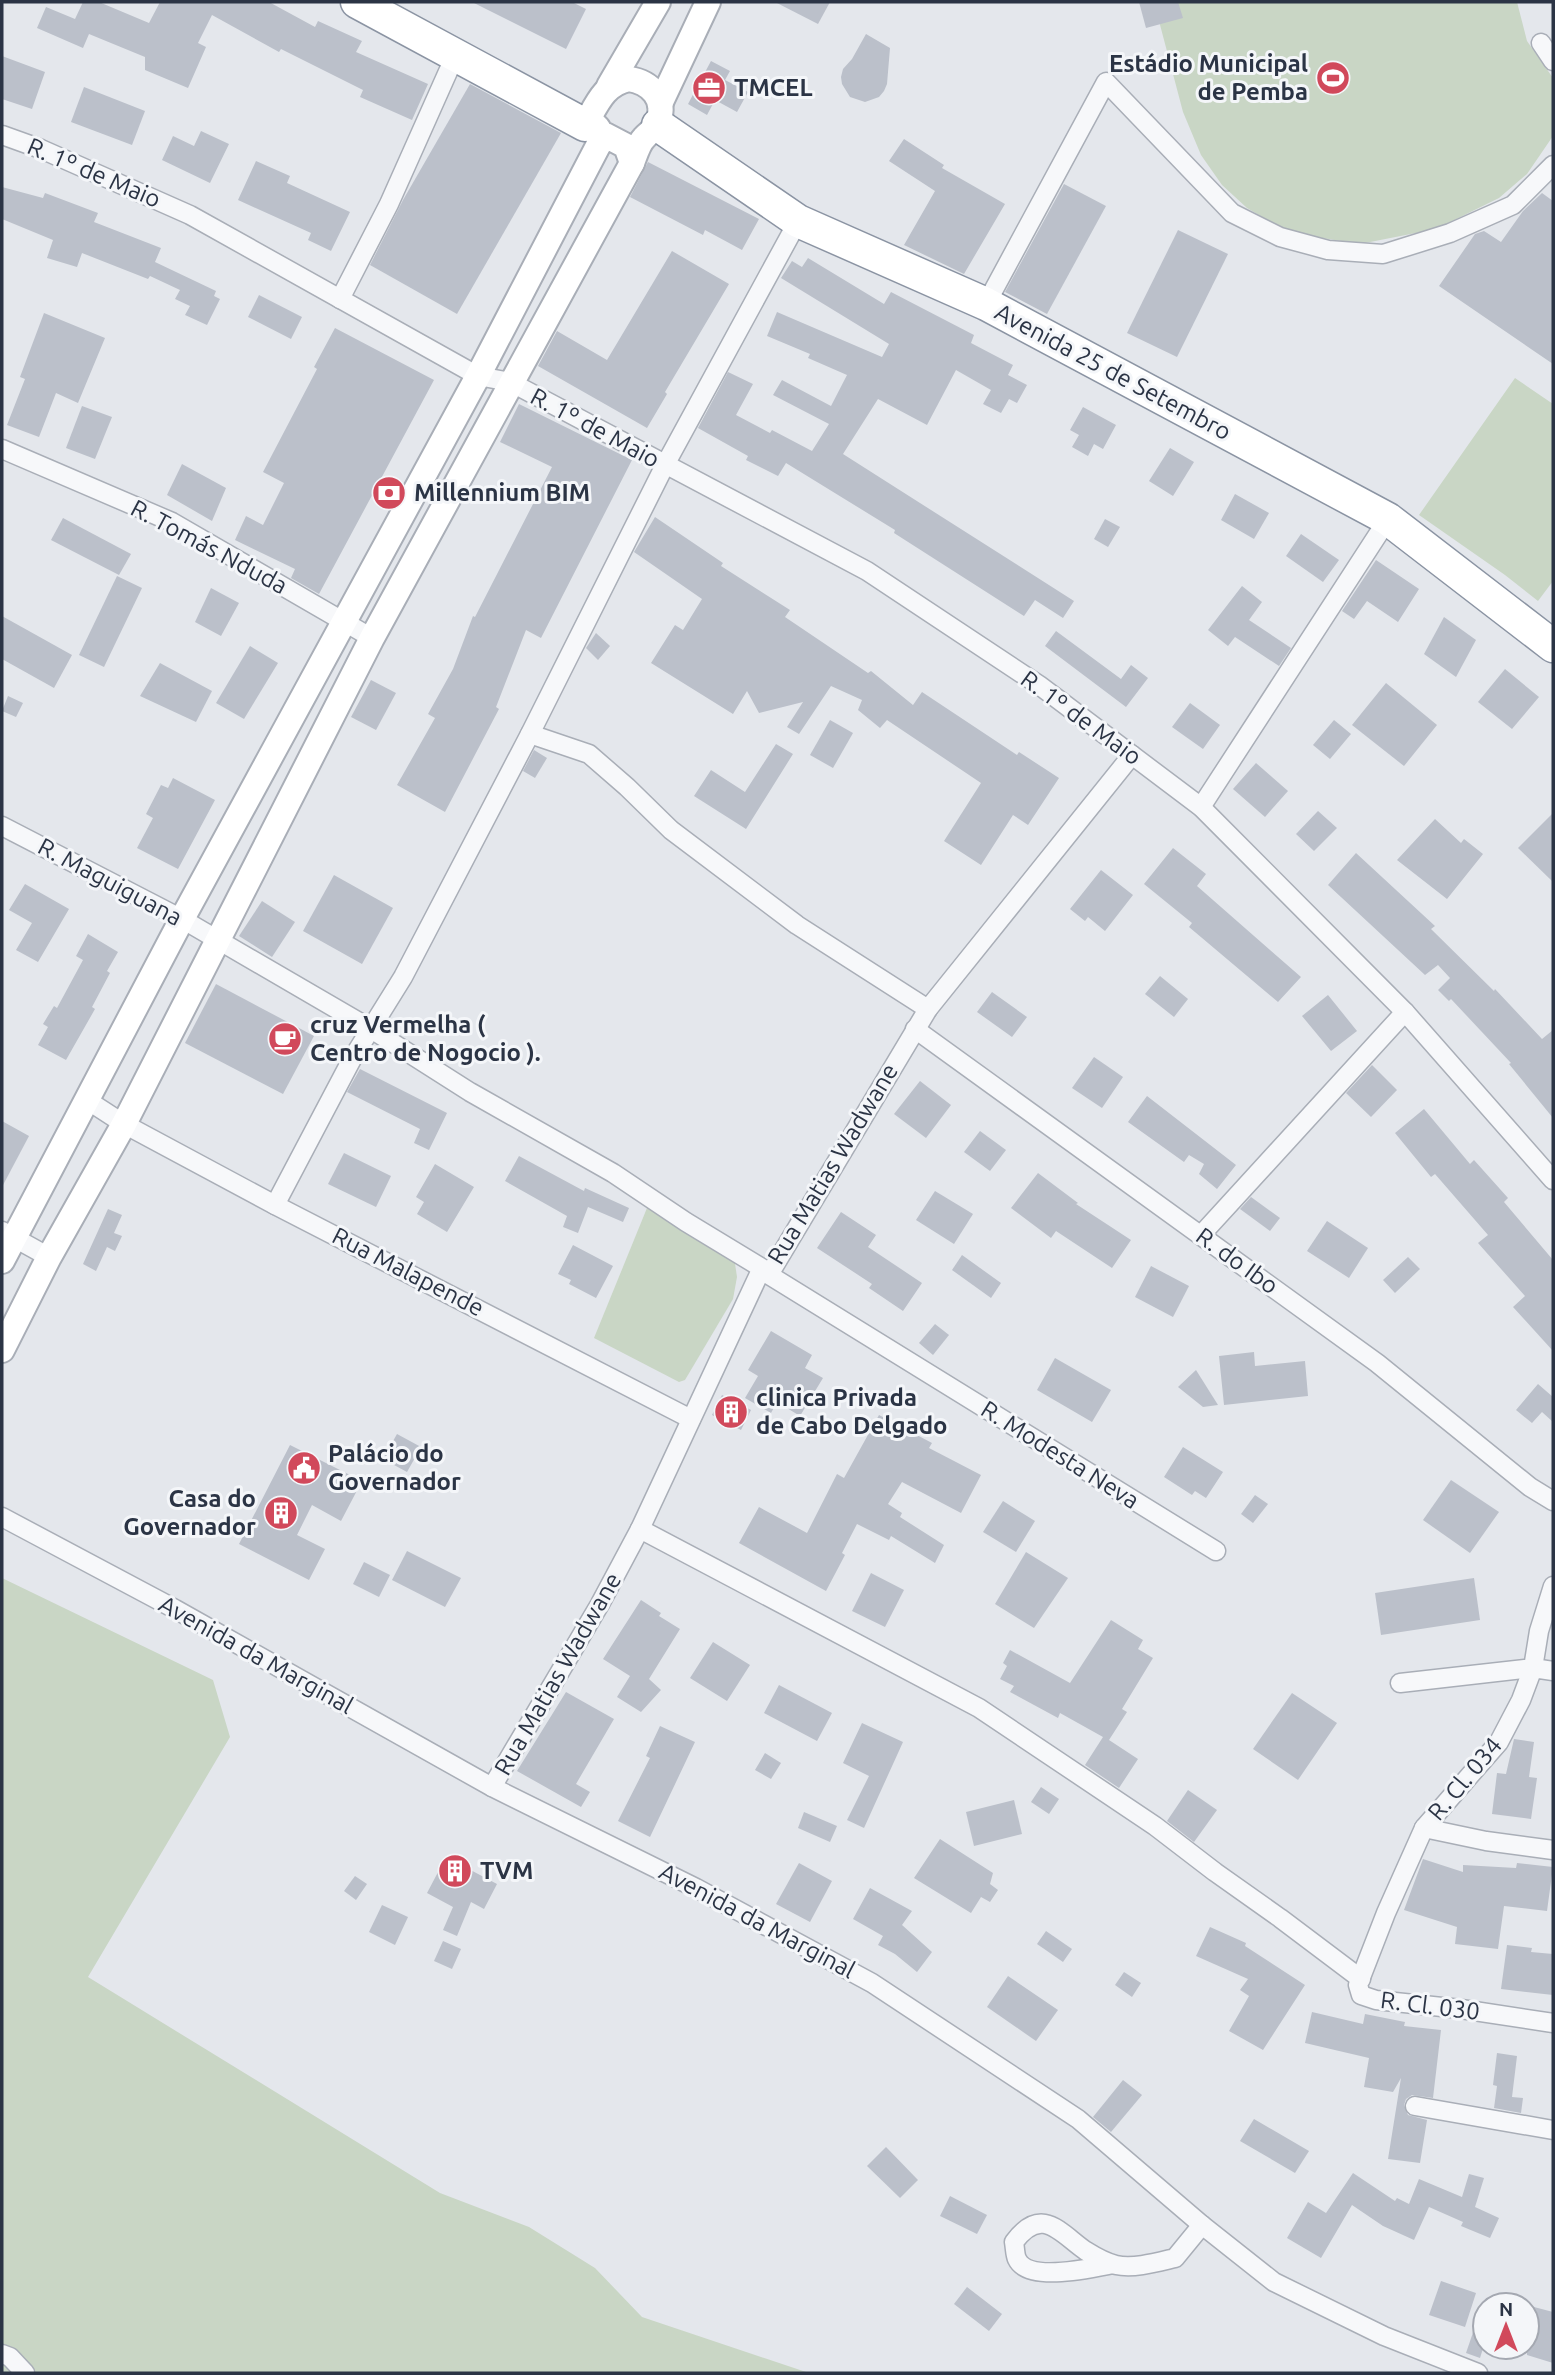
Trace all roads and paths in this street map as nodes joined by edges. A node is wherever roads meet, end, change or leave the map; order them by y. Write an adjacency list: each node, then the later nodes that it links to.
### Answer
1 (356, 2): 5 (highway)
2 (658, 2): 7 (street)
3 (708, 2): 8 (street)
4 (1541, 43): 6 (street)
5 (455, 56): 9 (highway); 14 (street)
6 (1553, 61)
7 (609, 86): 8 (street); 9 (street)
8 (659, 114): 11 (street); 13 (highway, Avenida 25 de Setembro)
9 (592, 134): 11 (street); 16 (street)
10 (2, 135): 14 (street, R. 1º de Maio)
11 (632, 163): 17 (street)
12 (1553, 165): 15 (street)
13 (798, 221): 15 (highway, Avenida 25 de Setembro); 19 (street)
14 (340, 299): 16 (street, R. 1º de Maio)
15 (986, 304): 20 (highway, Avenida 25 de Setembro)
16 (478, 376): 17 (street, R. 1º de Maio); 21 (street)
17 (510, 382): 19 (street, R. 1º de Maio); 23 (street)
18 (2, 449): 21 (street, R. Tomás Nduda)
19 (665, 465): 24 (street); 25 (street, R. 1º de Maio)
20 (1388, 519): 22 (highway, Avenida 25 de Setembro); 26 (street)
21 (344, 622): 23 (street, R. Tomás Nduda); 28 (street)
22 (1550, 636)
23 (372, 638): 29 (street)
24 (530, 734): 30 (street); 32 (street)
25 (1132, 755): 26 (street, R. 1º de Maio); 30 (street, Rua Matias Wadwane)
26 (1201, 807): 31 (street, R. 1º de Maio)
27 (2, 826): 28 (street, R. Maguiguana)
28 (183, 919): 29 (street, R. Maguiguana); 34 (street)
29 (217, 941): 32 (street, R. Maguiguana); 35 (street)
30 (928, 1009): 33 (street, Rua Matias Wadwane)
31 (1405, 1012): 36 (street, R. 1º de Maio); 39 (street)
32 (371, 1029): 37 (street); 42 (street, R. Modesta Neva)
33 (915, 1029): 39 (street, R. do Ibo); 42 (street, Rua Matias Wadwane)
34 (87, 1100): 35 (street, Rua Malapende); 38 (street)
35 (124, 1124): 37 (street, Rua Malapende); 40 (street)
36 (1553, 1180)
37 (275, 1205): 44 (street, Rua Malapende)
38 (8, 1234): 40 (street); 41 (street)
39 (1201, 1235): 45 (street, R. do Ibo)
40 (50, 1257): 43 (street)
41 (2, 1262)
42 (766, 1272): 44 (street, Rua Matias Wadwane); 48 (street, R. Modesta Neva)
43 (2, 1350)
44 (691, 1419): 47 (street, Rua Matias Wadwane)
45 (1553, 1501)
46 (2, 1517): 53 (street, Avenida da Marginal)
47 (640, 1529): 53 (street, Rua Matias Wadwane); 56 (street)
48 (1216, 1551)
49 (1553, 1586): 50 (street, R. Cl. 034)
50 (1533, 1668): 51 (street); 52 (street); 54 (street, R. Cl. 034)
51 (1553, 1671)
52 (1400, 1683)
53 (492, 1787): 60 (street, Avenida da Marginal)
54 (1424, 1828): 55 (street, R. Cl. 034); 56 (street, R. Cl. 030)
55 (1553, 1850)
56 (1361, 1979): 57 (street, R. Cl. 030)
57 (1553, 2023)
58 (1415, 2106): 59 (street)
59 (1553, 2130)
60 (1202, 2225): 61 (street); 64 (street, Avenida da Marginal)
61 (1113, 2264): 61 (street)
62 (2, 2354): 63 (street)
63 (25, 2373)
64 (1478, 2373)

